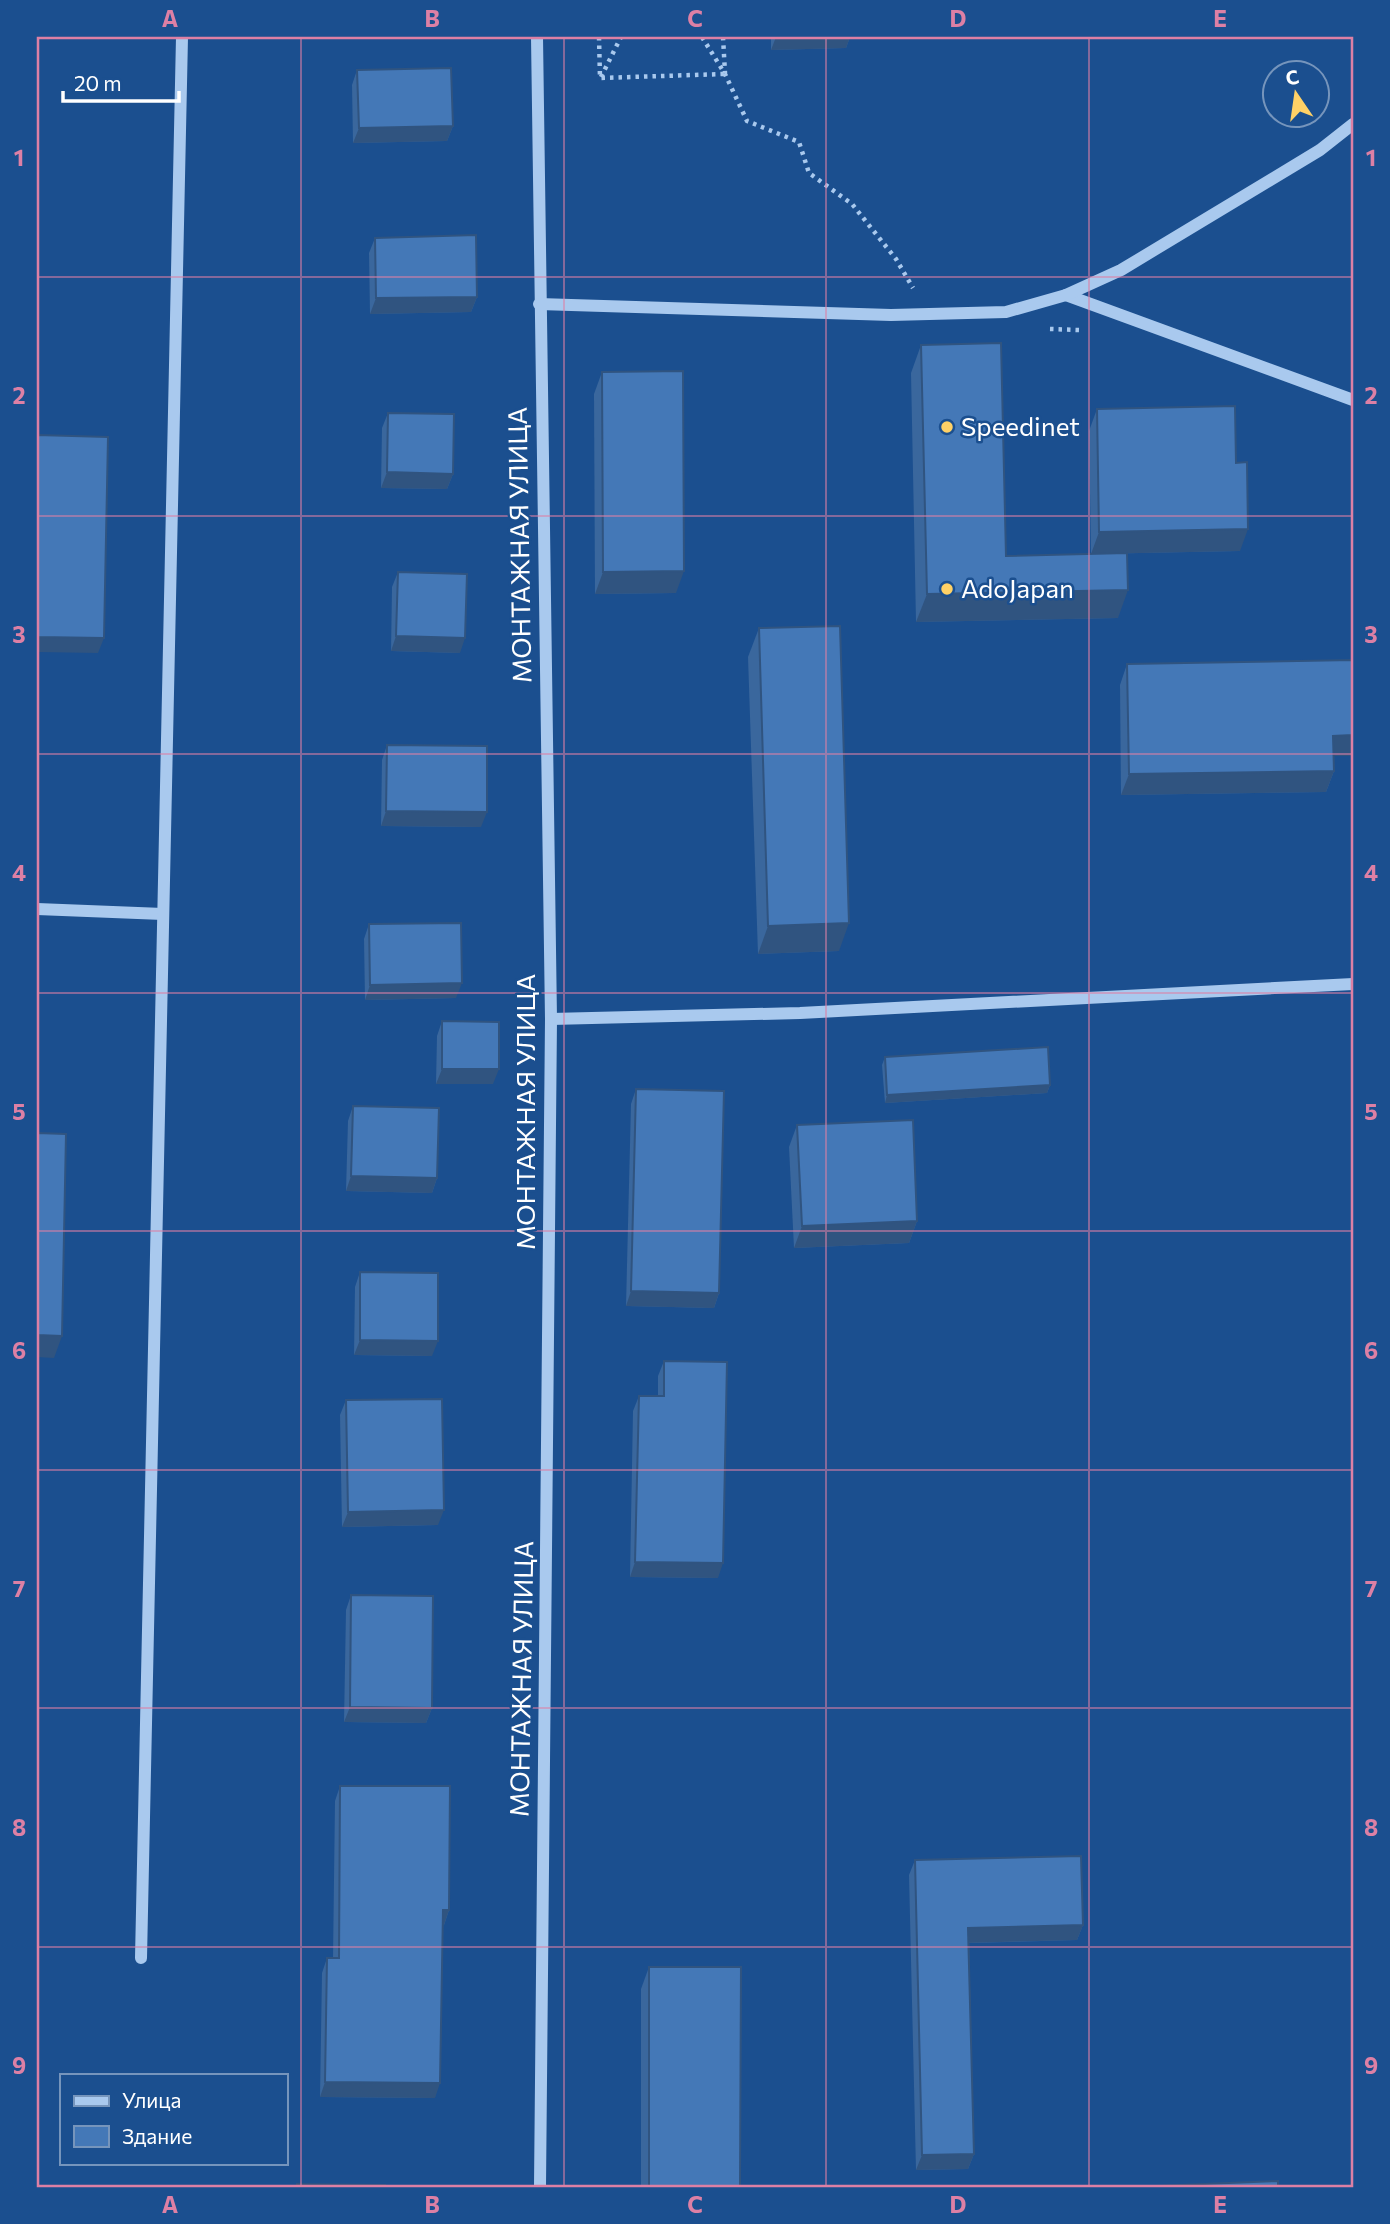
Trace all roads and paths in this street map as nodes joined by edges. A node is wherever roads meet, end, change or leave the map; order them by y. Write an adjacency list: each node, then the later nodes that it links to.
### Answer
1 (182, 37): 15 (street)
2 (537, 37): 12 (street, МОНТАЖНАЯ УЛИЦА)
3 (599, 37): 8 (path)
4 (621, 37): 8 (path)
5 (702, 37): 7 (path)
6 (723, 37): 7 (path)
7 (724, 74): 8 (path); 10 (path)
8 (600, 78)
9 (1353, 124): 11 (street)
10 (915, 292)
11 (1066, 295): 12 (street); 13 (street)
12 (539, 304): 17 (street, МОНТАЖНАЯ УЛИЦА)
13 (1353, 400)
14 (37, 909): 15 (street)
15 (163, 914): 18 (street)
16 (1353, 984): 17 (street)
17 (551, 1019): 19 (street, МОНТАЖНАЯ УЛИЦА)
18 (141, 1958)
19 (540, 2187)

